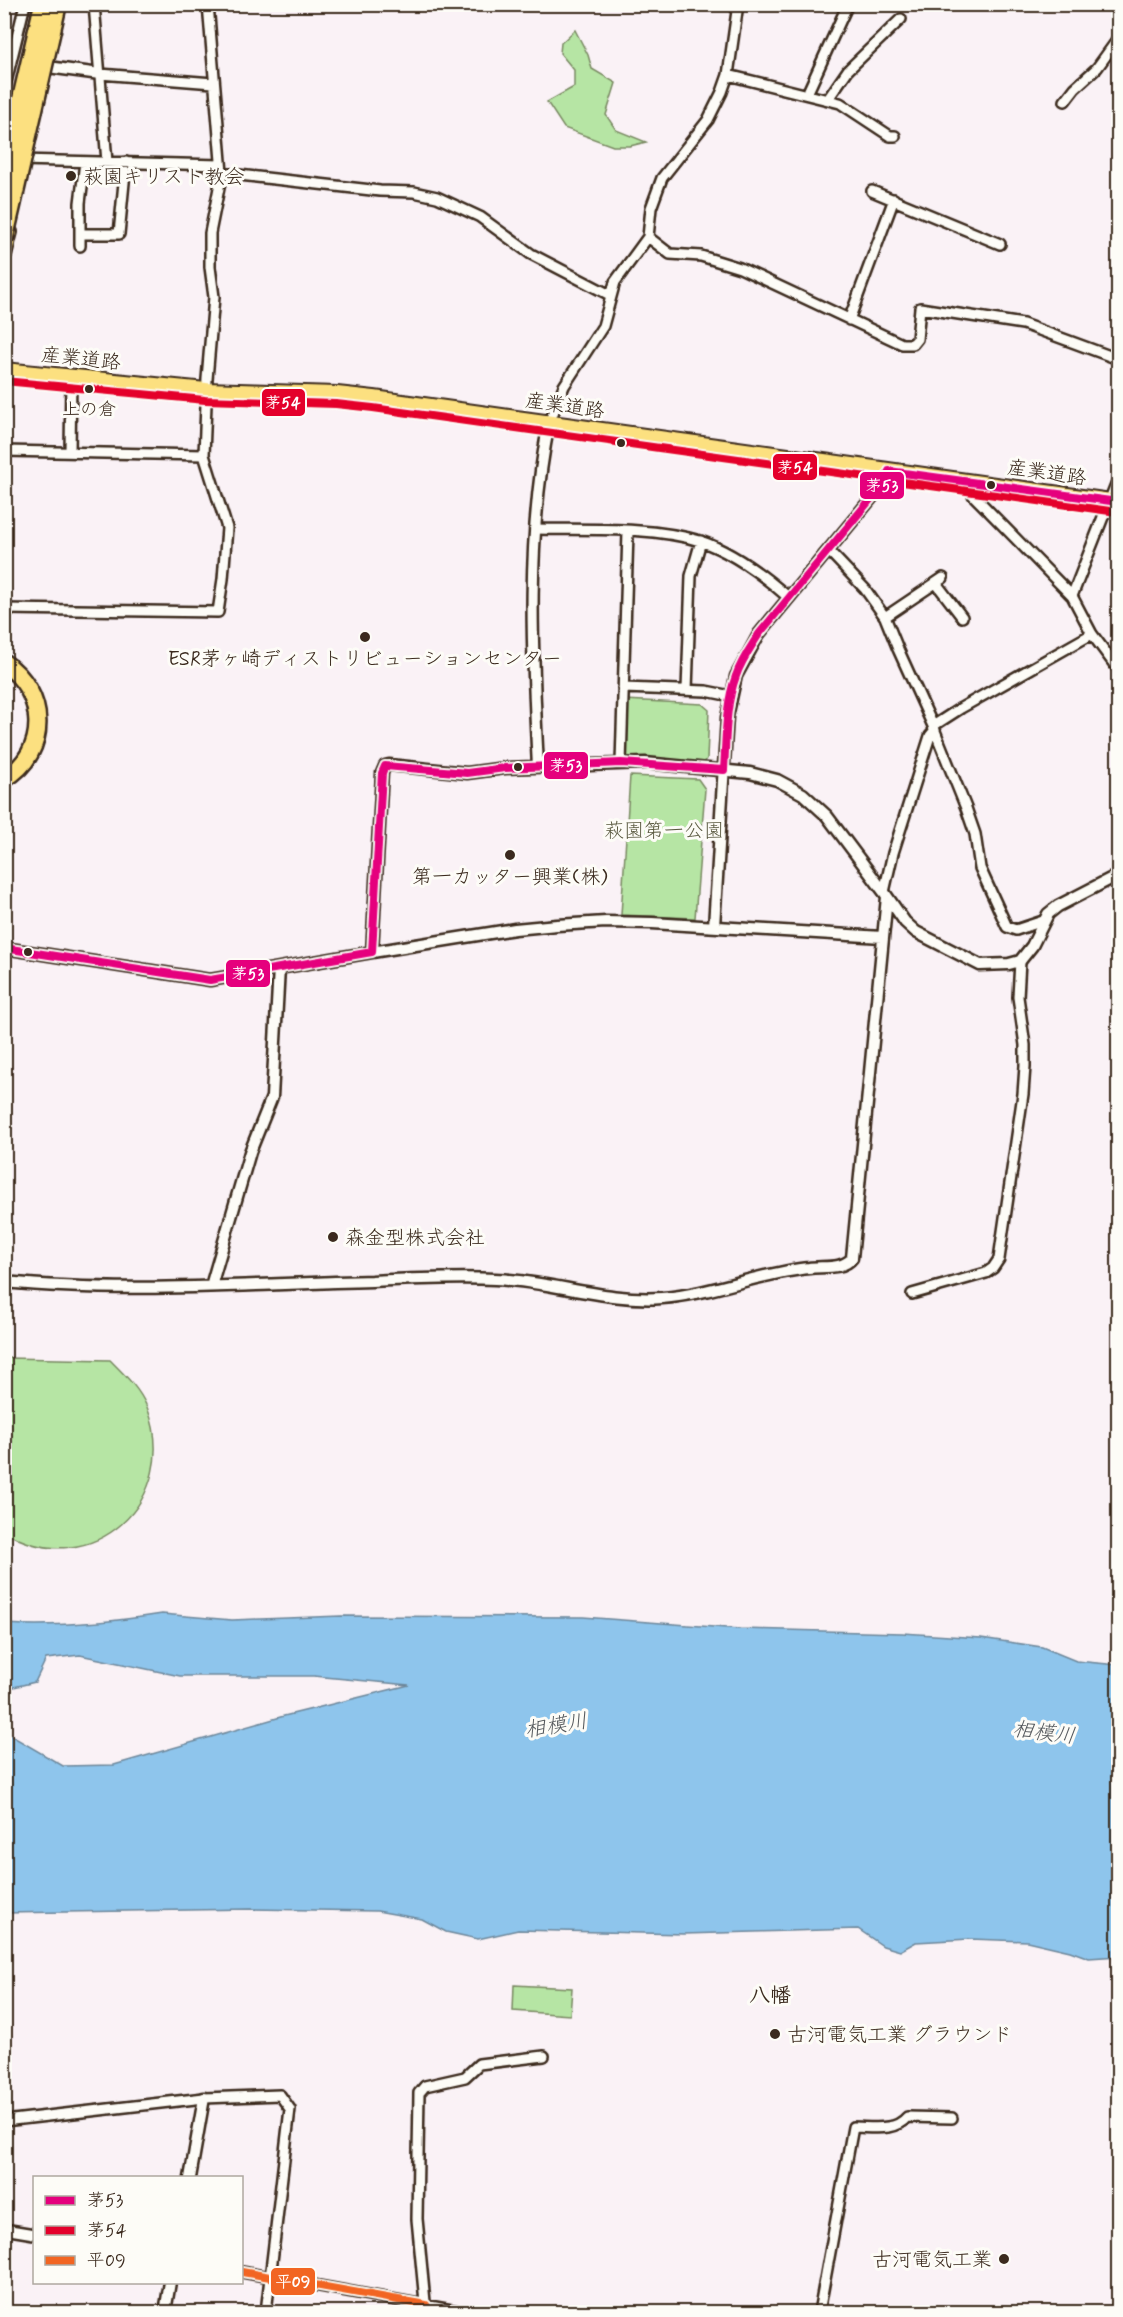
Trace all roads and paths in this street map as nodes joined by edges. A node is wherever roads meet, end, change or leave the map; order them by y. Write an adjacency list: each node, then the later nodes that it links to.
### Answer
1 (24, 4): 10 (street)
2 (45, 4): 11 (main road); 25 (highway, bridge)
3 (60, 4): 12 (main road); 32 (highway, bridge)
4 (94, 4): 13 (street)
5 (208, 4): 15 (street)
6 (738, 4): 14 (street)
7 (848, 4): 17 (street)
8 (901, 19): 18 (street)
9 (1119, 39): 19 (street)
10 (11, 62): 11 (street); 16 (street)
11 (33, 66): 25 (main road)
12 (48, 67): 13 (street); 21 (main road)
13 (100, 74): 15 (street); 23 (street)
14 (728, 75): 17 (street); 31 (street)
15 (213, 83): 26 (street)
16 (4, 90)
17 (807, 94): 18 (street)
18 (828, 99): 20 (street)
19 (1065, 101)
20 (895, 136)
21 (27, 160): 22 (street); 25 (street); 35 (main road)
22 (86, 162): 23 (street); 30 (street)
23 (107, 162): 24 (street)
24 (126, 162): 26 (street); 30 (street)
25 (7, 164): 27 (main road)
26 (221, 169): 36 (street); 41 (street)
27 (4, 188)
28 (872, 191): 29 (street)
29 (894, 199): 33 (street); 37 (street)
30 (80, 234): 34 (street)
31 (648, 237): 36 (street); 37 (street)
32 (4, 241)
33 (1000, 244)
34 (80, 246)
35 (4, 255)
36 (610, 295): 42 (street)
37 (849, 321): 38 (street)
38 (1119, 359)
39 (4, 370): 40 (main road, 産業道路)
40 (72, 377): 41 (main road, 産業道路); 44 (street)
41 (206, 390): 42 (main road, 産業道路); 45 (street)
42 (549, 423): 46 (main road, 産業道路); 50 (street)
43 (4, 451): 44 (street)
44 (70, 452): 45 (street)
45 (204, 455): 56 (street)
46 (889, 471): 48 (main road, 産業道路); 53 (street)
47 (1119, 479): 49 (street)
48 (972, 481): 49 (main road, 産業道路); 54 (street)
49 (1115, 502): 54 (street)
50 (535, 529): 51 (street); 69 (street)
51 (628, 532): 52 (street); 63 (street)
52 (701, 542): 55 (street); 64 (street)
53 (829, 551): 55 (street); 57 (street)
54 (1072, 596): 59 (street)
55 (788, 597): 65 (street)
56 (4, 609)
57 (885, 617): 58 (street); 66 (street)
58 (963, 617)
59 (1092, 634): 61 (street); 66 (street)
60 (4, 663): 71 (highway)
61 (1119, 669)
62 (4, 675): 68 (highway)
63 (623, 688): 64 (street); 67 (street)
64 (687, 690): 65 (street)
65 (731, 696): 70 (street)
66 (934, 728): 73 (street); 74 (street)
67 (621, 763): 69 (street); 70 (street)
68 (4, 767)
69 (538, 767): 78 (street)
70 (724, 770): 73 (street); 75 (street)
71 (4, 779)
72 (1119, 875): 74 (street)
73 (886, 894): 76 (street); 79 (street)
74 (1043, 921): 79 (street)
75 (714, 926): 76 (street); 78 (street)
76 (882, 937): 82 (street)
77 (4, 948): 80 (street)
78 (372, 952): 80 (street)
79 (1020, 961): 83 (street)
80 (279, 968): 82 (street)
81 (4, 1281): 82 (street)
82 (211, 1286)
83 (912, 1294)
84 (544, 2056): 94 (street)
85 (204, 2098): 87 (street); 88 (street); 92 (street)
86 (952, 2118): 98 (street)
87 (4, 2121)
88 (190, 2176)
89 (4, 2229): 90 (street)
90 (33, 2234)
91 (243, 2272): 92 (street)
92 (272, 2277): 94 (street); 96 (street)
93 (170, 2284): 95 (street)
94 (426, 2309): 97 (street)
95 (165, 2313)
96 (266, 2313)
97 (463, 2313)
98 (819, 2313)

